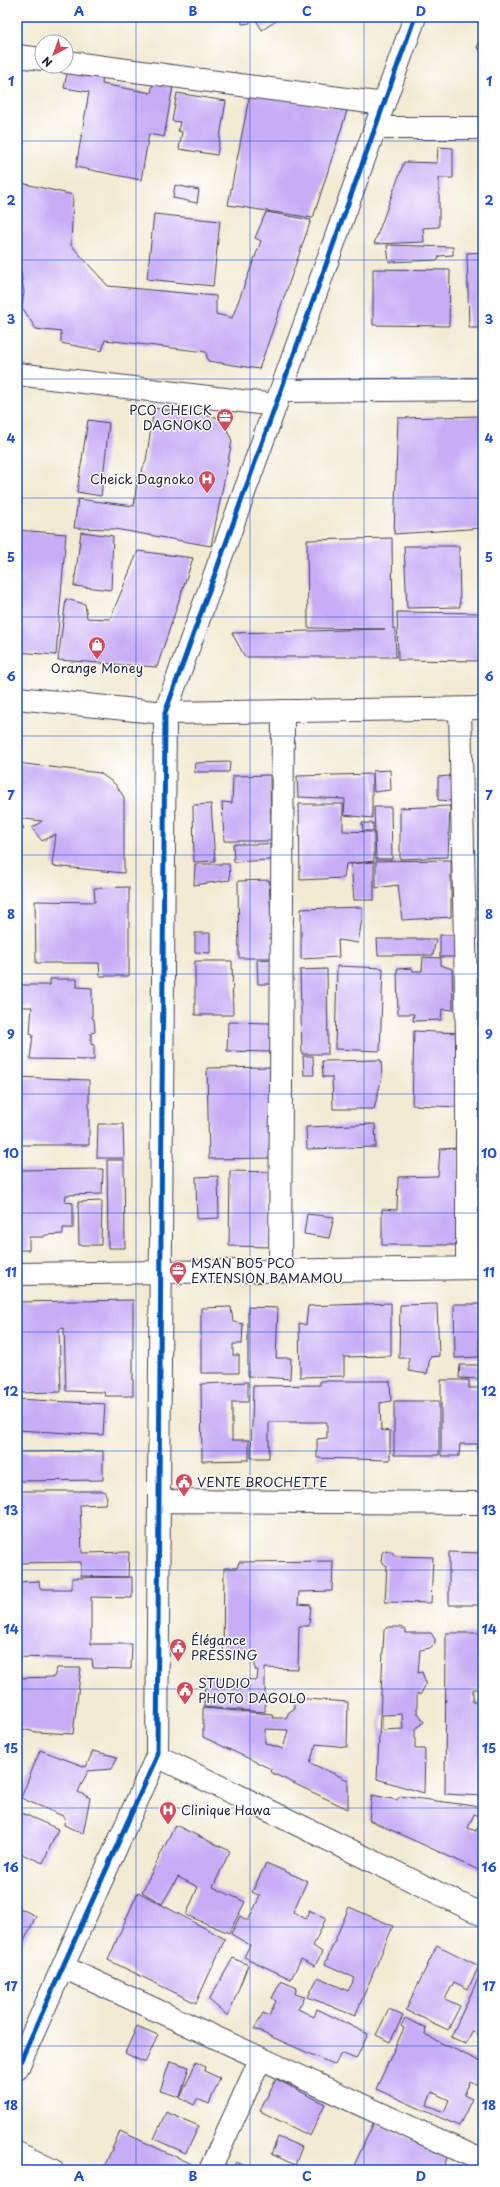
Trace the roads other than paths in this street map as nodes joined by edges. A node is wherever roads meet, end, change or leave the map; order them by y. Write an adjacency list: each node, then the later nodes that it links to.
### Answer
1 (415, 17): 5 (street)
2 (17, 56): 3 (street)
3 (34, 58)
4 (74, 63): 5 (street)
5 (384, 104): 6 (street)
6 (376, 128): 7 (street); 10 (street)
7 (483, 128)
8 (17, 374): 10 (street)
9 (483, 389): 10 (street)
10 (278, 398): 15 (street)
11 (17, 698): 15 (street)
12 (483, 708): 13 (street)
13 (460, 709): 14 (street); 16 (street)
14 (283, 711): 15 (street); 17 (street)
15 (164, 713): 18 (street)
16 (475, 1268): 17 (street)
17 (280, 1271): 18 (street)
18 (162, 1272): 19 (street); 20 (street)
19 (17, 1274)
20 (159, 1501): 21 (street); 22 (street)
21 (483, 1503)
22 (157, 1756): 23 (street); 24 (street)
23 (483, 1914)
24 (63, 1967): 25 (street); 26 (street)
25 (260, 2060): 28 (street); 30 (street)
26 (17, 2069)
27 (17, 2153): 29 (street)
28 (483, 2161)
29 (52, 2170)
30 (210, 2170)

